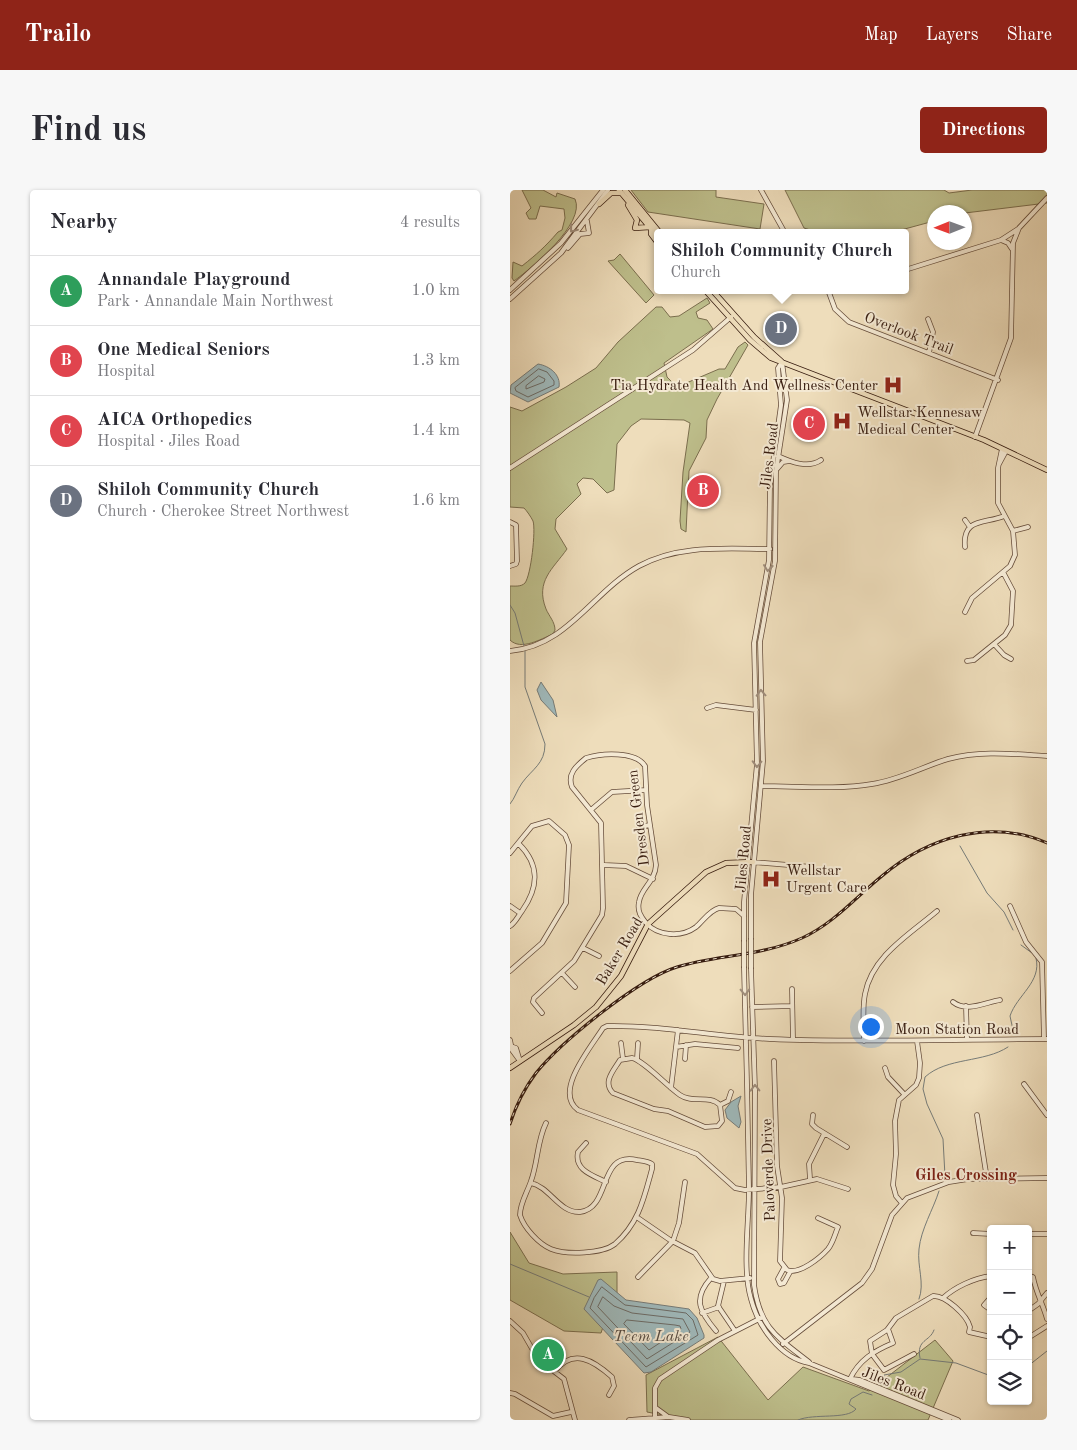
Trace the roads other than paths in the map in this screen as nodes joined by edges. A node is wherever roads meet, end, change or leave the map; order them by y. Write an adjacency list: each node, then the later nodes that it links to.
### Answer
1 (603, 190): 19 (street, one-way to 19)
2 (608, 190): 7 (street)
3 (761, 190): 12 (street)
4 (622, 191): 6 (main road); 7 (main road); 9 (main road)
5 (1047, 198): 10 (street)
6 (626, 200): 9 (main road); 9 (main road)
7 (599, 204): 8 (street)
8 (586, 221): 17 (street); 17 (street)
9 (651, 226): 11 (main road); 13 (main road); 14 (main road)
10 (1019, 228): 15 (street); 16 (street)
11 (656, 229)
12 (783, 229)
13 (654, 231)
14 (654, 238)
15 (1001, 240): 16 (street); 18 (street)
16 (1012, 249): 30 (street)
17 (564, 250): 23 (street)
18 (909, 269)
19 (510, 290)
20 (709, 294): 24 (main road)
21 (715, 294): 27 (main road)
22 (829, 294): 26 (street, Overlook Trail)
23 (510, 298)
24 (730, 317): 27 (main road); 36 (street)
25 (928, 319): 26 (street)
26 (929, 353): 30 (street, Overlook Trail)
27 (782, 362): 28 (main road); 29 (street, Jiles Road); 46 (street, Jiles Road)
28 (790, 366): 29 (street); 31 (main road)
29 (785, 376): 33 (street, Jiles Road)
30 (998, 380): 31 (street)
31 (975, 437): 32 (main road)
32 (1004, 450): 37 (main road); 39 (street)
33 (778, 456): 35 (street); 38 (street, Jiles Road)
34 (821, 460): 35 (street)
35 (789, 461): 38 (street)
36 (510, 468)
37 (1047, 470)
38 (776, 471): 47 (street, Jiles Road)
39 (1004, 516): 42 (street); 44 (street)
40 (965, 520): 42 (street)
41 (510, 522): 48 (street)
42 (970, 527): 45 (street)
43 (1028, 527): 44 (street)
44 (1013, 531): 49 (street)
45 (965, 547)
46 (769, 548): 47 (street); 52 (street); 56 (street, Jiles Road, one-way to 56)
47 (775, 548): 58 (street, Jiles Road, one-way to 47)
48 (510, 566)
49 (1003, 572): 50 (street); 51 (street)
50 (965, 612)
51 (994, 644): 53 (street); 54 (street)
52 (510, 651)
53 (1011, 659)
54 (967, 661)
55 (707, 708): 56 (street)
56 (756, 710): 65 (street, Jiles Road, one-way to 65)
57 (1047, 756): 58 (street)
58 (761, 786): 65 (street, Jiles Road)
59 (646, 790): 60 (street); 60 (street, Dresden Green); 61 (street, Dresden Green)
60 (592, 809): 66 (street, Dresden Green)
61 (650, 825): 62 (street); 68 (street, Dresden Green)
62 (639, 827)
63 (519, 844): 64 (street); 74 (street); 80 (street)
64 (510, 853)
65 (751, 862): 67 (street); 69 (street, Jiles Road); 76 (main road, Baker Road); 88 (street, Jiles Road, bridge)
66 (604, 864): 68 (street); 78 (street, Dresden Green)
67 (812, 867)
68 (653, 879): 76 (street, Dresden Green)
69 (744, 902): 72 (street); 75 (street, Jiles Road)
70 (510, 906): 74 (street)
71 (1010, 906): 93 (street)
72 (736, 910): 75 (street); 76 (street)
73 (937, 911): 96 (street)
74 (520, 913): 77 (street)
75 (744, 916): 91 (street, Jiles Road, one-way to 91, bridge)
76 (648, 924): 107 (main road, Baker Road)
77 (510, 926)
78 (583, 948): 79 (street); 81 (street, Dresden Green)
79 (599, 956)
80 (510, 971)
81 (562, 974): 82 (street); 89 (street, Dresden Green)
82 (575, 987)
83 (792, 989): 86 (street)
84 (1000, 1000): 87 (street)
85 (953, 1002): 87 (street)
86 (792, 1006): 88 (street); 95 (street)
87 (966, 1006): 97 (street)
88 (752, 1007): 92 (street, Jiles Road)
89 (542, 1013)
90 (678, 1030): 91 (street, Moon Station Road); 102 (street); 132 (street, Moon Station Road)
91 (746, 1038): 92 (street, Moon Station Road); 132 (street, Jiles Road)
92 (753, 1038): 95 (street, Moon Station Road); 130 (street, Jiles Road, one-way to 92)
93 (1045, 1039): 97 (street, Moon Station Road)
94 (510, 1040): 107 (street)
95 (793, 1040): 96 (street, Moon Station Road)
96 (864, 1040): 98 (street, Moon Station Road)
97 (967, 1040): 98 (street, Moon Station Road)
98 (917, 1041): 114 (street)
99 (621, 1043): 104 (street)
100 (638, 1043): 105 (street)
101 (686, 1045): 102 (street); 103 (street); 106 (street)
102 (676, 1046): 112 (street)
103 (738, 1048)
104 (623, 1059): 105 (street); 115 (street)
105 (637, 1059): 112 (street)
106 (685, 1059)
107 (520, 1060): 109 (main road, Baker Road)
108 (774, 1061): 129 (street, Paloverde Drive)
109 (510, 1068)
110 (885, 1068): 114 (street)
111 (1024, 1084): 117 (street)
112 (672, 1088): 115 (street)
113 (731, 1092): 115 (street)
114 (904, 1094): 133 (street)
115 (720, 1106)
116 (977, 1115): 124 (street)
117 (1047, 1115)
118 (812, 1116): 120 (street)
119 (546, 1123): 128 (street)
120 (824, 1134): 122 (street); 125 (street)
121 (586, 1143): 126 (street)
122 (846, 1147)
123 (1047, 1178): 124 (street)
124 (987, 1179): 133 (street)
125 (810, 1180): 129 (street); 131 (street)
126 (606, 1182): 128 (street); 134 (street)
127 (685, 1182): 140 (street)
128 (531, 1183): 134 (street)
129 (781, 1187): 130 (street); 141 (street, Paloverde Drive)
130 (754, 1189): 132 (street); 148 (street, Jiles Road)
131 (848, 1189)
132 (749, 1190): 147 (street, Jiles Road)
133 (902, 1202): 165 (street)
134 (638, 1218): 140 (street)
135 (818, 1218): 142 (street)
136 (973, 1234): 137 (street)
137 (987, 1234)
138 (1032, 1234): 139 (street)
139 (1047, 1234)
140 (673, 1242): 145 (street); 146 (street)
141 (784, 1268): 142 (street); 142 (street, Paloverde Drive)
142 (790, 1272)
143 (987, 1276): 151 (street)
144 (1032, 1276): 152 (street)
145 (638, 1277)
146 (711, 1278): 149 (street); 155 (street)
147 (748, 1278): 148 (street); 149 (street); 156 (street, Jiles Road)
148 (753, 1278): 156 (street, Jiles Road)
149 (724, 1281): 153 (street)
150 (1047, 1293): 152 (street)
151 (943, 1298): 160 (street); 164 (street)
152 (1040, 1301): 154 (street); 157 (street)
153 (719, 1307): 155 (street); 162 (street)
154 (1032, 1308)
155 (702, 1313): 161 (street)
156 (761, 1318): 162 (street); 165 (street, Jiles Road); 168 (street, Jiles Road)
157 (1047, 1319)
158 (510, 1321): 169 (street)
159 (1047, 1326): 163 (street)
160 (888, 1329): 166 (street); 166 (street)
161 (716, 1331)
162 (735, 1331): 173 (street)
163 (1032, 1335)
164 (987, 1336)
165 (783, 1344): 168 (street, Jiles Road)
166 (872, 1354): 167 (street); 170 (street)
167 (914, 1354)
168 (809, 1363): 170 (street, Jiles Road)
169 (555, 1371): 172 (street); 174 (street)
170 (850, 1379): 181 (street, Jiles Road); 182 (street, Jiles Road)
171 (510, 1394): 174 (street)
172 (609, 1396)
173 (656, 1408): 175 (street); 176 (street)
174 (571, 1412): 177 (street)
175 (669, 1417): 176 (street); 179 (street)
176 (655, 1418): 178 (street)
177 (575, 1420)
178 (628, 1420)
179 (682, 1420): 180 (street)
180 (688, 1420)
181 (948, 1420)
182 (958, 1420)

